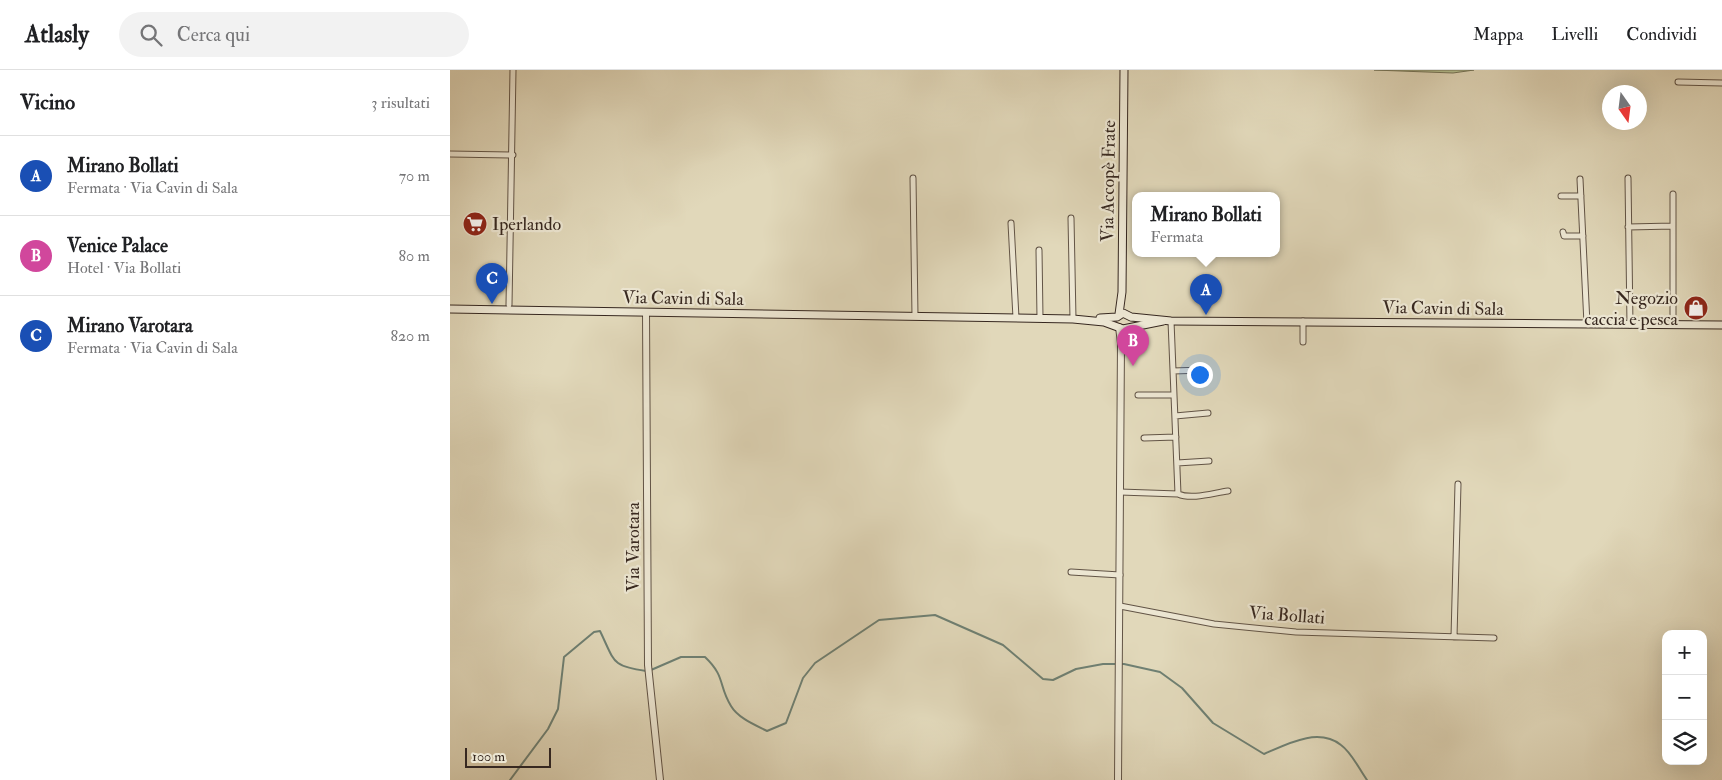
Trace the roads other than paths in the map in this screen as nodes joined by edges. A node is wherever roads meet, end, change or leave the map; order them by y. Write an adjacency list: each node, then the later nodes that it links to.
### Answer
1 (513, 70): 6 (street)
2 (1124, 70): 20 (main road, Via Accopè Frate)
3 (1678, 82): 4 (street)
4 (1722, 84)
5 (450, 154): 6 (street)
6 (513, 155): 21 (street)
7 (913, 178): 25 (street)
8 (1628, 178): 16 (street)
9 (1580, 179): 12 (street)
10 (1673, 194): 15 (street)
11 (1561, 196): 12 (street)
12 (1581, 196): 18 (street)
13 (1071, 218): 29 (street)
14 (1011, 223): 27 (street)
15 (1673, 226): 16 (street); 35 (street)
16 (1628, 227): 34 (street)
17 (1564, 232): 18 (street)
18 (1583, 236): 33 (street)
19 (1039, 250): 28 (street)
20 (1122, 292): 24 (main road, Via Accopè Frate); 26 (main road, Via Accopè Frate)
21 (509, 305)
22 (450, 309): 23 (main road, Via Cavin di Sala)
23 (646, 312): 25 (main road, Via Cavin di Sala); 60 (street, Via Varotara)
24 (1129, 315): 26 (main road, Via Cavin di Sala); 31 (main road, Via Cavin di Sala); 38 (main road)
25 (915, 316): 27 (main road, Via Cavin di Sala)
26 (1118, 316): 30 (main road, Via Cavin di Sala); 37 (main road, Via Accopè Frate)
27 (1016, 318): 28 (main road, Via Cavin di Sala)
28 (1040, 318): 29 (main road, Via Cavin di Sala)
29 (1073, 319): 30 (main road, Via Cavin di Sala)
30 (1092, 320): 37 (main road, Via Cavin di Sala)
31 (1167, 321): 32 (main road, Via Cavin di Sala); 38 (main road, Via Cavin di Sala); 42 (street)
32 (1303, 321): 33 (main road, Via Cavin di Sala); 39 (street)
33 (1587, 324): 34 (main road, Via Cavin di Sala)
34 (1630, 324): 35 (main road, Via Cavin di Sala)
35 (1673, 325): 36 (main road, Via Cavin di Sala)
36 (1722, 325)
37 (1118, 326): 38 (main road, Via Cavin di Sala); 40 (street)
38 (1129, 326): 40 (street)
39 (1303, 342)
40 (1121, 343): 53 (street)
41 (1203, 370): 42 (street)
42 (1173, 372): 44 (street)
43 (1138, 395): 44 (street)
44 (1174, 395): 46 (street)
45 (1208, 413): 46 (street)
46 (1175, 416): 47 (street)
47 (1176, 437): 48 (street); 50 (street)
48 (1144, 438)
49 (1209, 461): 50 (street)
50 (1177, 463): 54 (street)
51 (1458, 484): 58 (street)
52 (1228, 491): 54 (street)
53 (1120, 492): 54 (street); 56 (street)
54 (1178, 494)
55 (1071, 572): 56 (street)
56 (1120, 575): 57 (street)
57 (1120, 606): 58 (street, Via Bollati); 61 (street)
58 (1454, 637): 59 (street, Via Bollati)
59 (1494, 638)
60 (660, 780)
61 (1118, 780)

